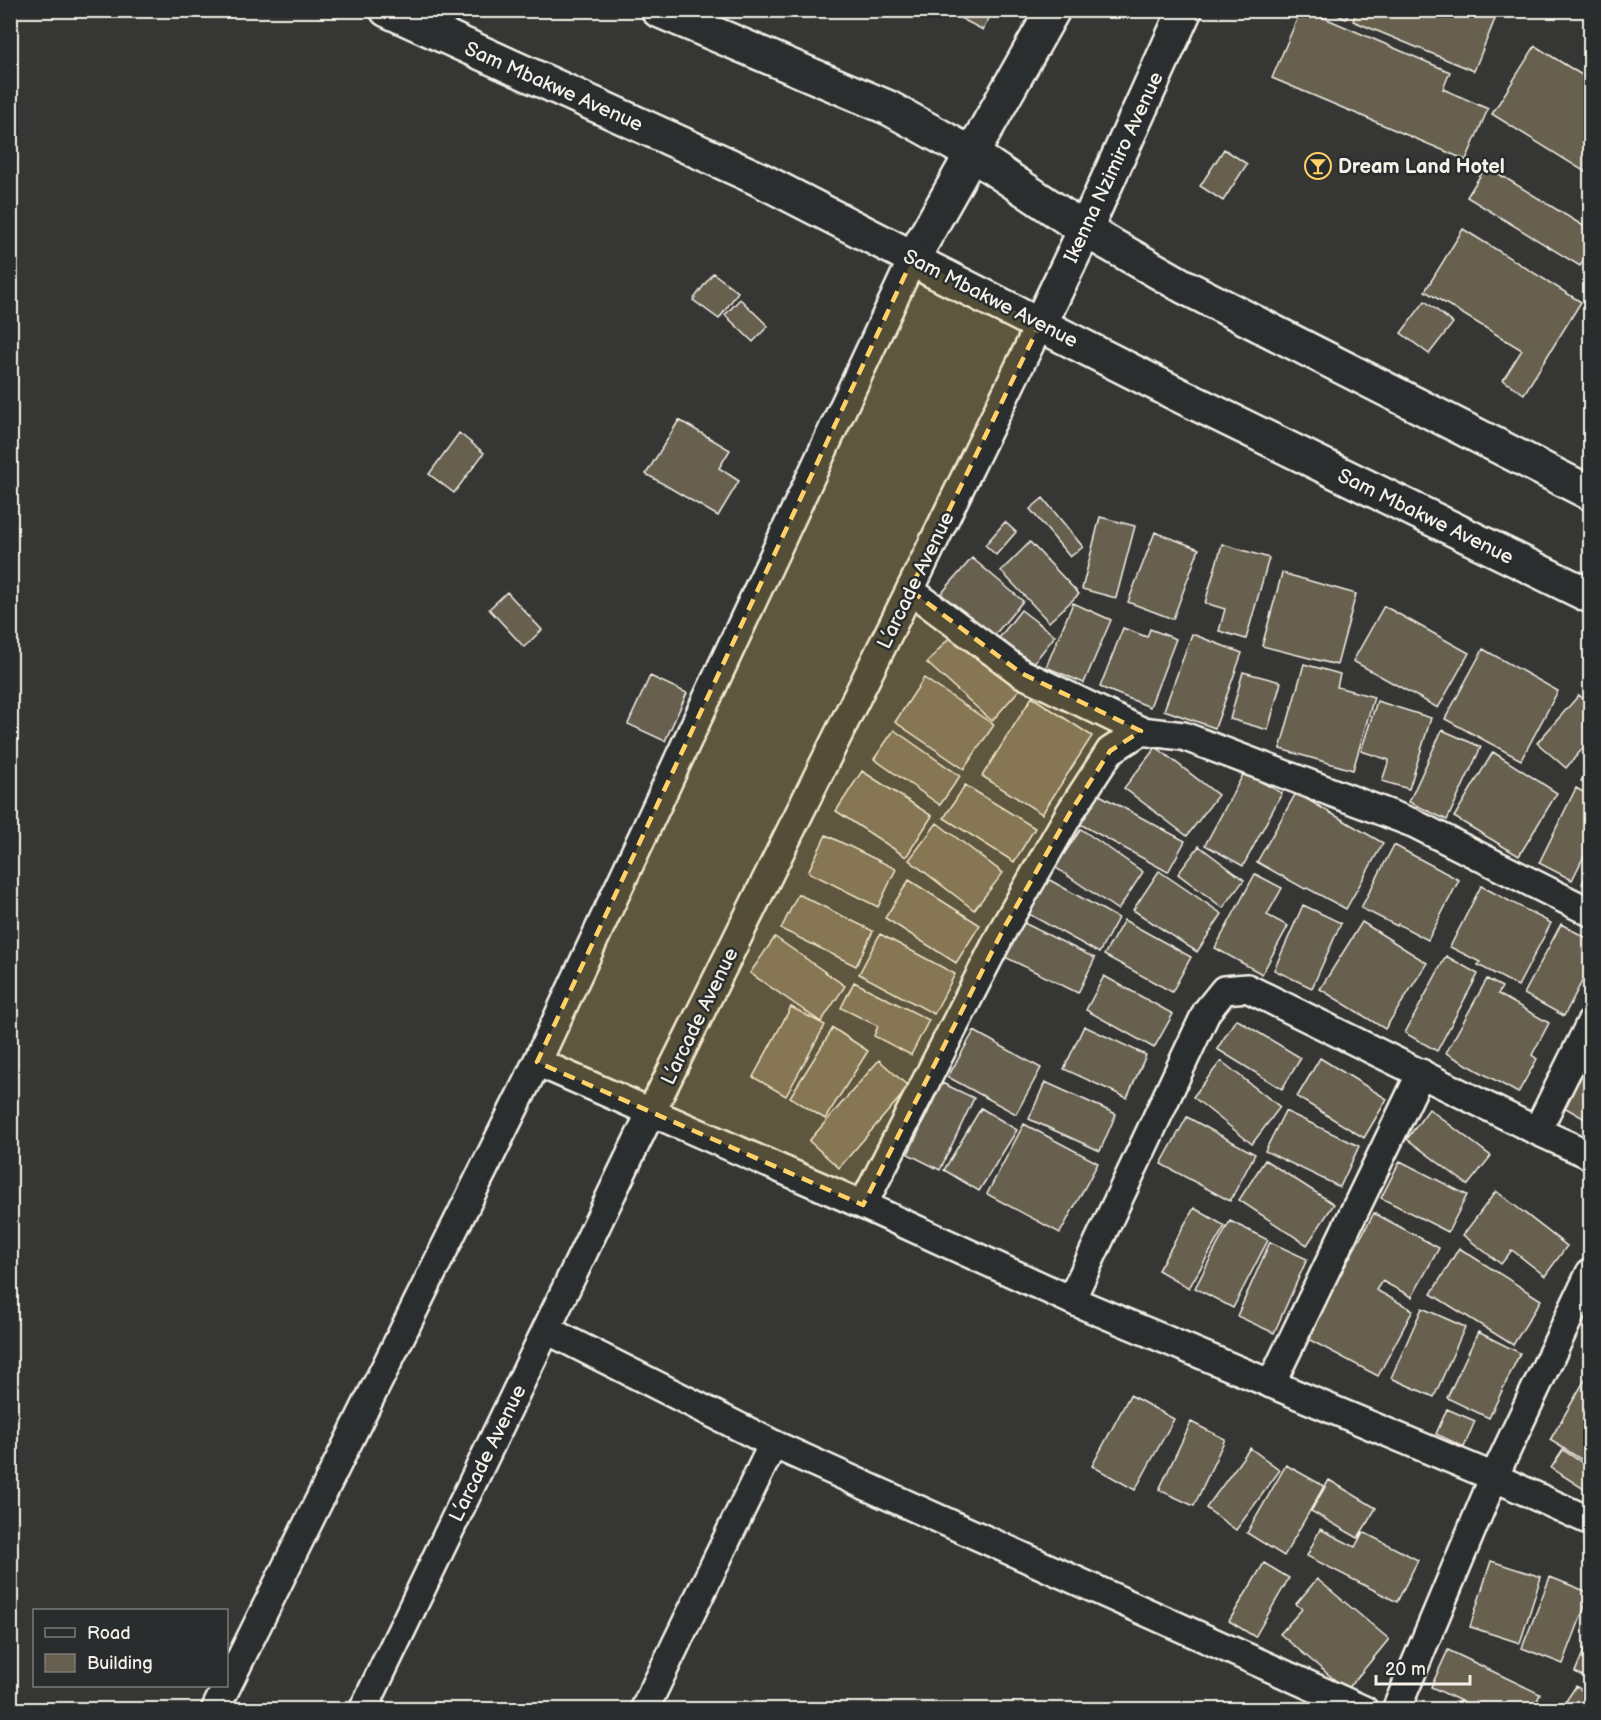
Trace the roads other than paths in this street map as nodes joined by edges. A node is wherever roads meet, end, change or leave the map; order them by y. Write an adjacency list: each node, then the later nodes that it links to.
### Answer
1 (387, 10): 7 (main road, Sam Mbakwe Avenue)
2 (658, 10): 5 (main road)
3 (1053, 10): 5 (main road)
4 (1185, 10): 6 (main road, Ikenna Nzimiro Avenue)
5 (972, 154): 6 (main road); 7 (main road)
6 (1085, 230): 8 (main road, Ikenna Nzimiro Avenue); 9 (main road)
7 (913, 258): 8 (main road, Sam Mbakwe Avenue); 15 (street)
8 (1040, 324): 10 (street, L’arcade Avenue); 11 (main road, Sam Mbakwe Avenue)
9 (1590, 493)
10 (910, 590): 12 (street); 17 (street, L’arcade Avenue)
11 (1590, 596)
12 (1141, 731): 13 (street); 20 (street)
13 (1590, 912)
14 (1590, 1024): 18 (street)
15 (537, 1062): 17 (street); 28 (street)
16 (1420, 1073): 18 (street); 22 (street); 24 (street)
17 (651, 1112): 20 (street); 23 (street, L’arcade Avenue)
18 (1537, 1131): 19 (street)
19 (1590, 1155)
20 (863, 1205): 22 (street)
21 (1590, 1273): 26 (street)
22 (1071, 1300): 24 (street)
23 (547, 1330): 25 (street); 31 (street, L’arcade Avenue)
24 (1270, 1384): 26 (street)
25 (773, 1444): 32 (street); 33 (street)
26 (1494, 1477): 27 (street); 34 (street)
27 (1590, 1521)
28 (228, 1684)
29 (226, 1687): 30 (street)
30 (215, 1710)
31 (363, 1710)
32 (644, 1710)
33 (1364, 1710)
34 (1396, 1710)

